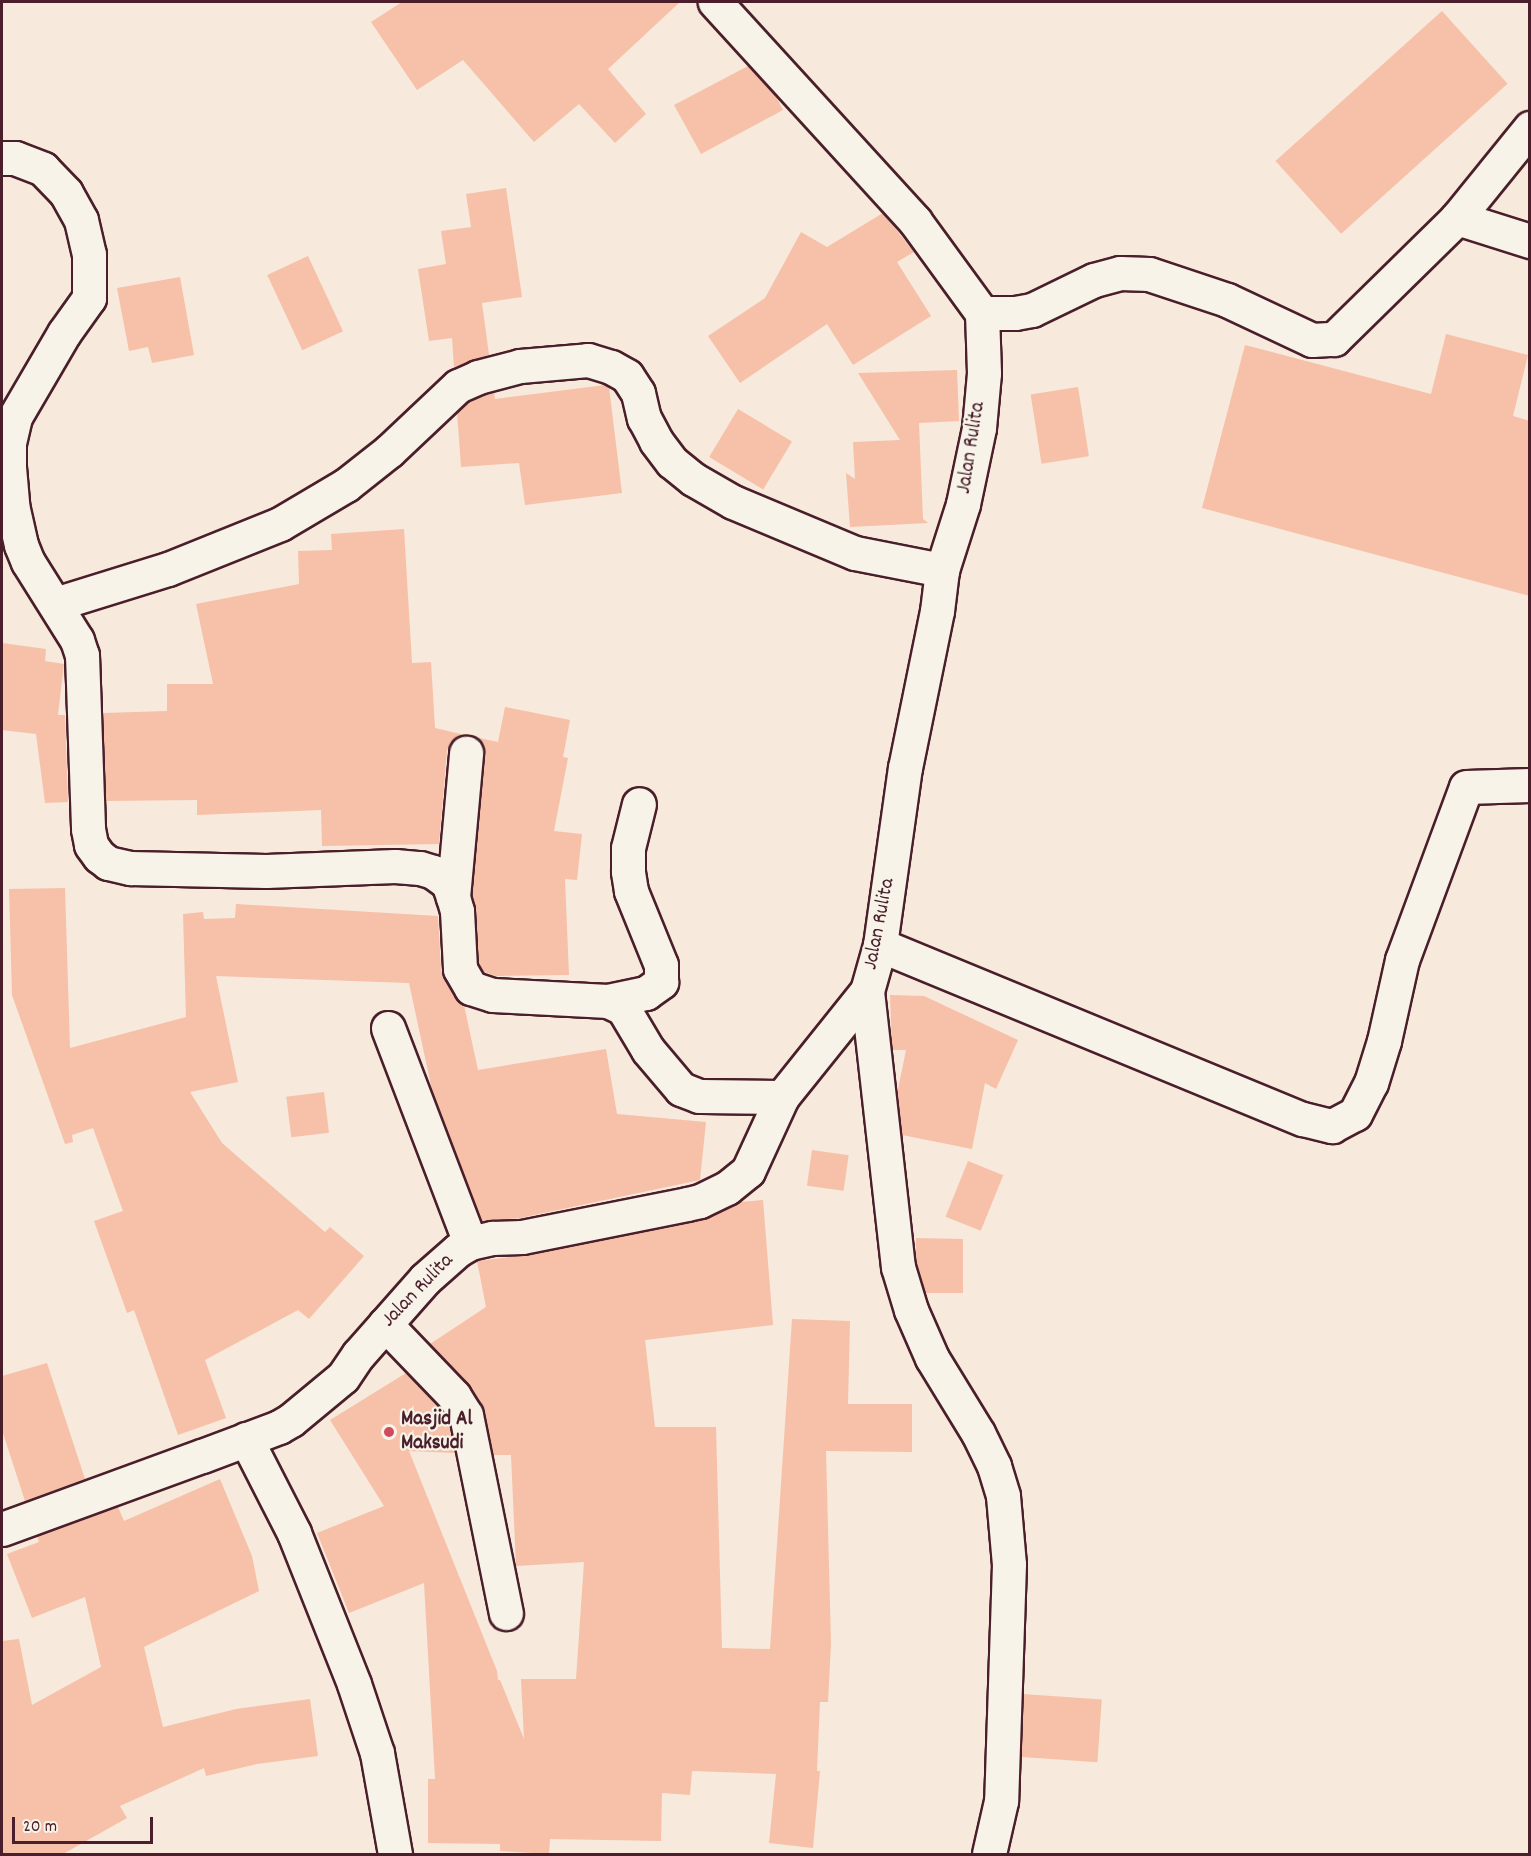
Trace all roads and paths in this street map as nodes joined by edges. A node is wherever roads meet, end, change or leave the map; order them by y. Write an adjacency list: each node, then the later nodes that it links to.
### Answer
1 (715, 2): 6 (street)
2 (1530, 128): 4 (street)
3 (2, 158): 8 (street)
4 (1457, 218): 5 (street); 6 (street)
5 (1530, 241)
6 (982, 313): 7 (street, Jalan Rulita)
7 (942, 570): 8 (street); 13 (street, Jalan Rulita)
8 (55, 604): 12 (street)
9 (466, 753): 12 (street)
10 (1530, 785): 13 (street)
11 (639, 804): 15 (street)
12 (453, 897): 15 (street)
13 (880, 945): 14 (street, Jalan Rulita)
14 (867, 991): 17 (street, Jalan Rulita); 24 (street)
15 (608, 1001): 17 (street)
16 (388, 1028): 18 (street)
17 (782, 1097): 18 (street, Jalan Rulita)
18 (470, 1243): 19 (street, Jalan Rulita)
19 (385, 1324): 20 (street, Jalan Rulita); 22 (street)
20 (246, 1439): 21 (street, Jalan Rulita); 23 (street)
21 (2, 1529)
22 (506, 1612)
23 (395, 1854)
24 (989, 1854)

